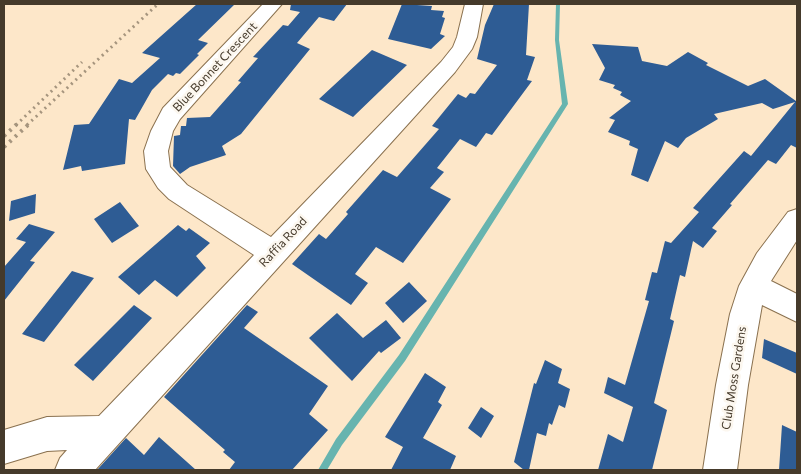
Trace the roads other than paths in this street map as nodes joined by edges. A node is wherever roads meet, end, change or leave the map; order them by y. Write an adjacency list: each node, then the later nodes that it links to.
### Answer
1 (272, 4): 4 (street, Blue Bonnet Crescent)
2 (474, 4): 4 (street, Raffia Road)
3 (797, 220): 5 (street, Club Moss Gardens)
4 (273, 253): 7 (street, Raffia Road)
5 (753, 286): 6 (street); 10 (street, Club Moss Gardens)
6 (797, 309)
7 (106, 433): 8 (street); 9 (street, Raffia Road)
8 (4, 447)
9 (72, 470)
10 (720, 470)

